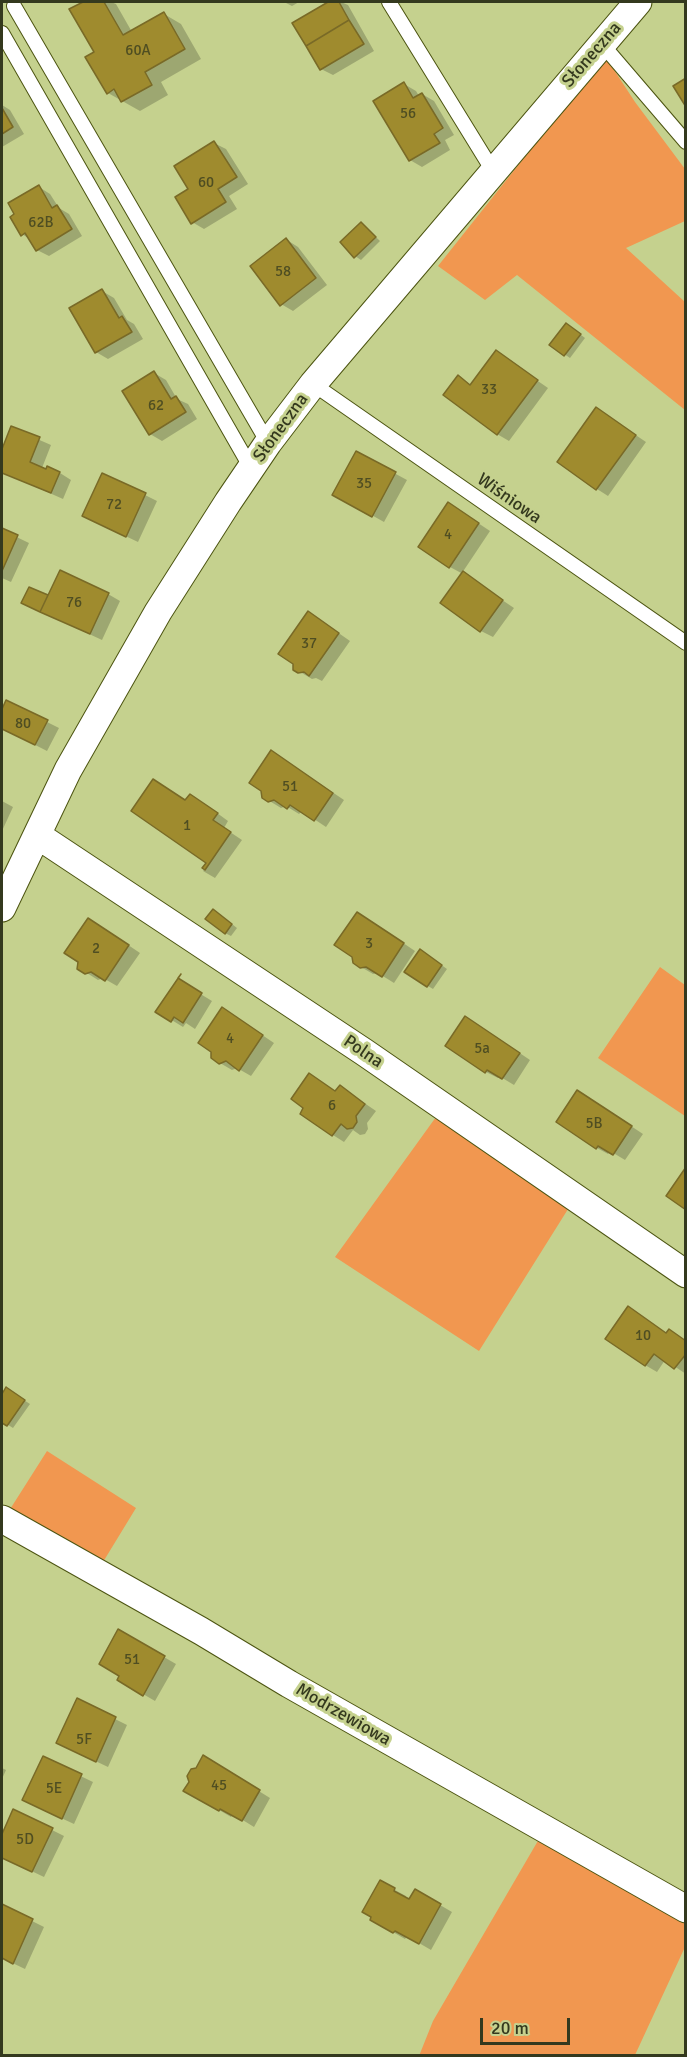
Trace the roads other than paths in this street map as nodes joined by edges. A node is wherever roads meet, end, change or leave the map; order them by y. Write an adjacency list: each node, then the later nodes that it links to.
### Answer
1 (389, 2): 7 (lane)
2 (638, 2): 5 (street, Słoneczna)
3 (14, 6): 9 (lane)
4 (2, 33): 10 (lane)
5 (602, 44): 6 (lane); 7 (street, Słoneczna)
6 (686, 142)
7 (493, 171): 8 (street, Słoneczna)
8 (313, 384): 9 (street, Słoneczna); 11 (lane, Wiśniowa)
9 (268, 443): 10 (street, Słoneczna)
10 (251, 468): 12 (street, Słoneczna)
11 (686, 643)
12 (37, 835): 13 (street, Słoneczna); 14 (street, Polna)
13 (2, 908)
14 (686, 1274)
15 (2, 1519): 16 (street, Modrzewiowa)
16 (686, 1909)

